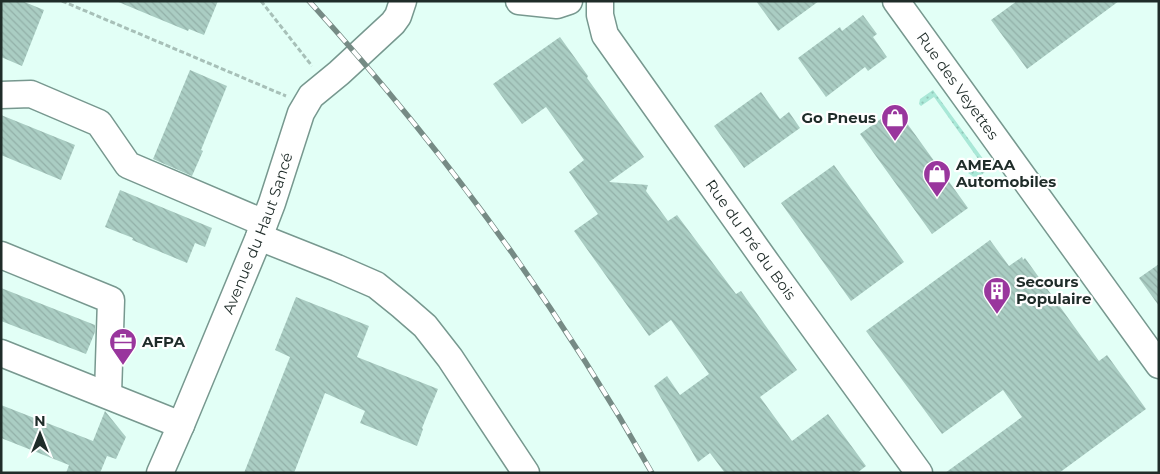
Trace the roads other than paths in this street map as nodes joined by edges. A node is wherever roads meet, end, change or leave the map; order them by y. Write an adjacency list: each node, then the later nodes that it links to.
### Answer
1 (519, 1): 2 (street)
2 (570, 1)
3 (600, 1): 15 (street, Rue du Pré du Bois)
4 (896, 1): 10 (street, Rue des Veyettes)
5 (398, 12): 7 (street, Avenue du Haut Sancé)
6 (1, 95): 7 (street)
7 (261, 230): 12 (street, Avenue du Haut Sancé); 14 (street)
8 (1, 255): 11 (street)
9 (1, 353): 11 (street)
10 (1159, 365)
11 (108, 394): 12 (street)
12 (181, 425): 13 (street, Avenue du Haut Sancé)
13 (160, 473)
14 (526, 473)
15 (919, 473)

